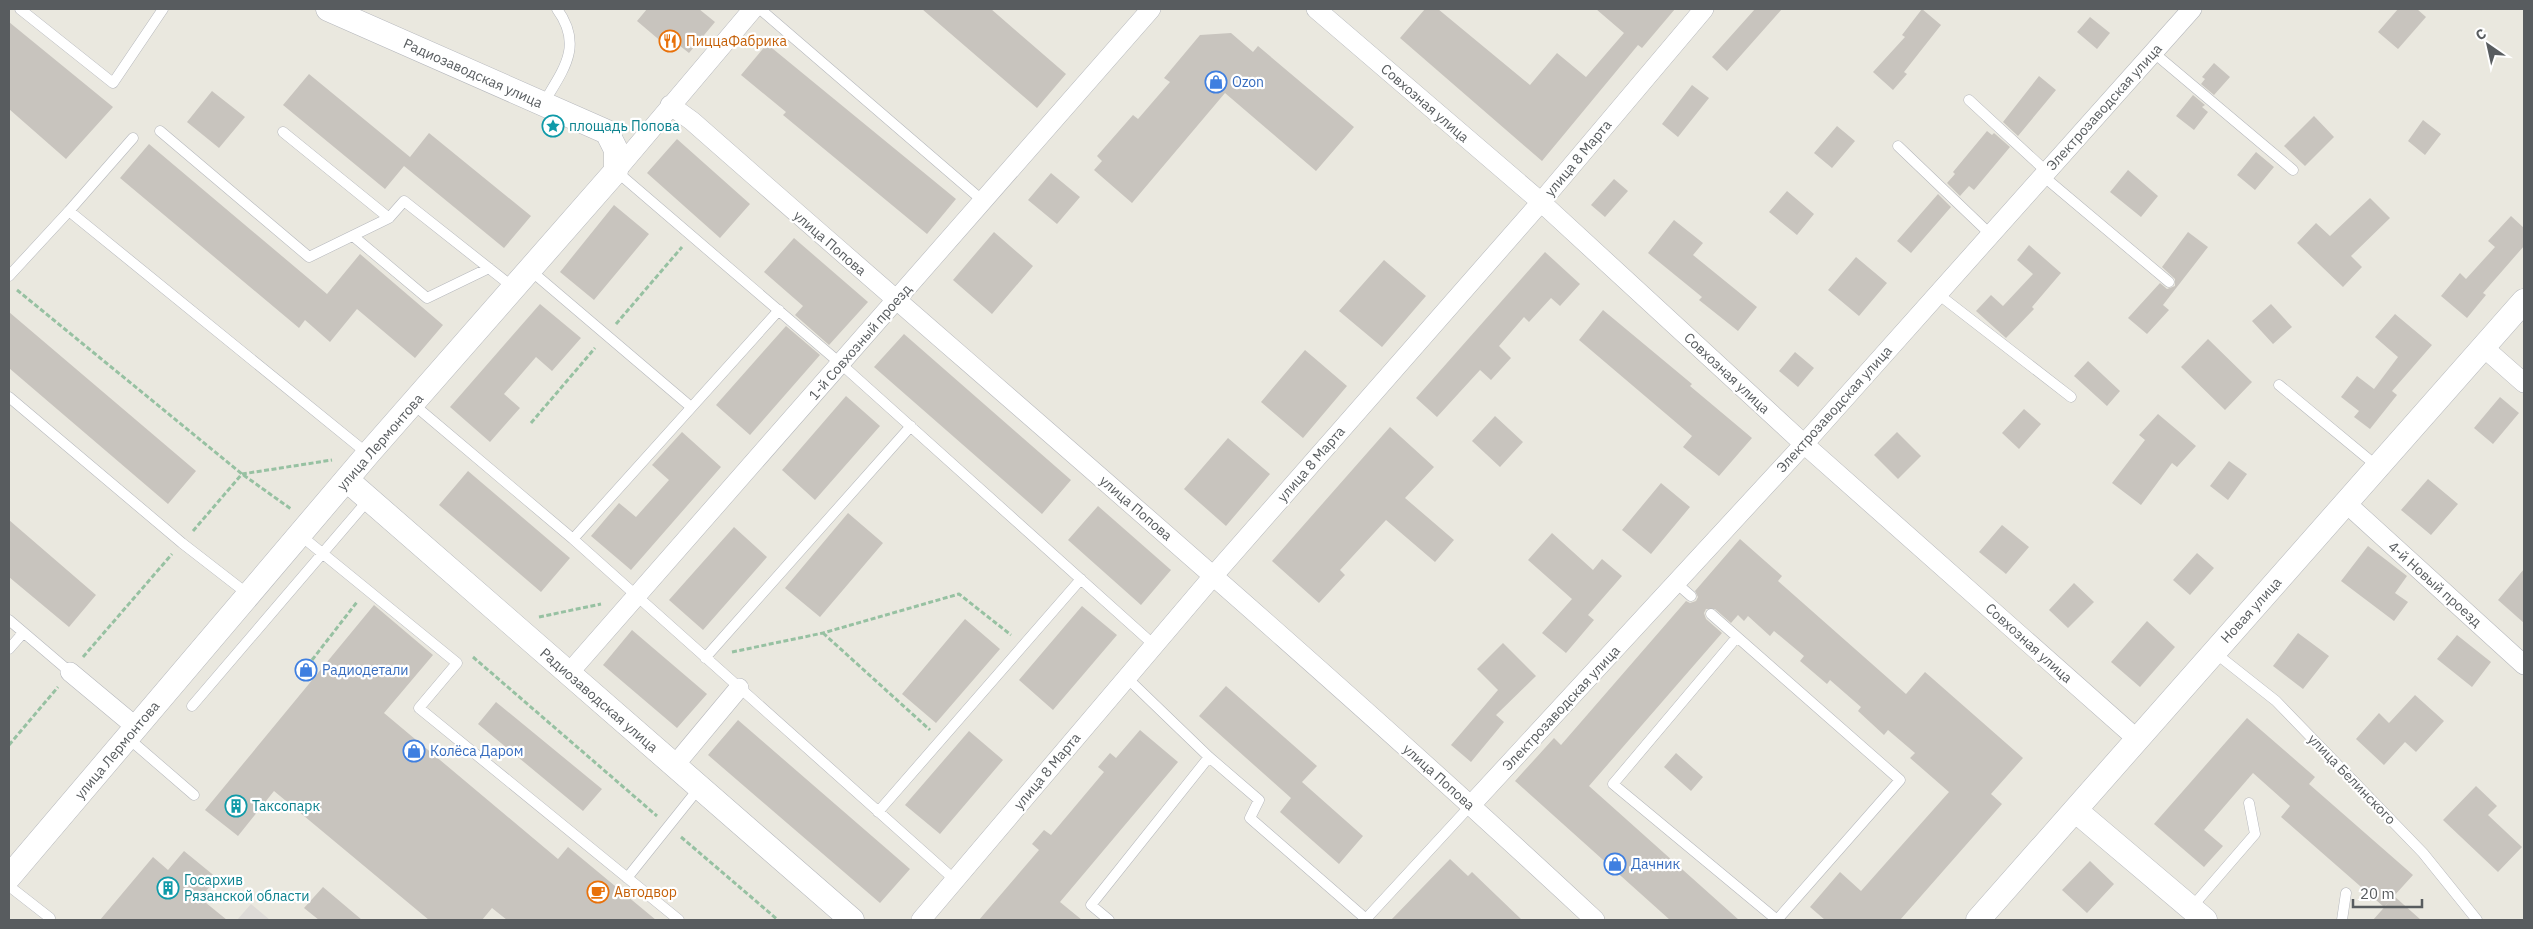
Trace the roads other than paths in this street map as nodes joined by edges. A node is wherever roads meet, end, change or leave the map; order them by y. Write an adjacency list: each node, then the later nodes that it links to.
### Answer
1 (20, 9): 2 (lane)
2 (163, 9)
3 (328, 9): 13 (street, Радиозаводская улица)
4 (557, 9): 13 (lane)
5 (753, 9): 14 (street, улица Лермонтова)
6 (760, 9): 22 (lane)
7 (1151, 9): 22 (street, 1-й Совхозный проезд)
8 (1316, 9): 23 (street, Совхозная улица)
9 (1704, 9): 23 (street, улица 8 Марта)
10 (2192, 9): 11 (street, Электрозаводская улица)
11 (2154, 53): 19 (lane); 21 (street, Электрозаводская улица)
12 (1969, 100): 21 (lane)
13 (543, 104): 20 (street, Радиозаводская улица)
14 (670, 104): 20 (street, улица Лермонтова); 34 (street, улица Попова)
15 (160, 131): 27 (lane)
16 (283, 132): 25 (lane)
17 (133, 138): 24 (lane)
18 (1898, 146): 26 (lane)
19 (2293, 170)
20 (616, 171): 29 (street, улица Лермонтова); 36 (lane)
21 (2045, 174): 26 (street, Электрозаводская улица); 31 (lane)
22 (983, 201): 34 (street, 1-й Совхозный проезд)
23 (1541, 202): 46 (street, Совхозная улица); 55 (street, улица 8 Марта)
24 (70, 211): 30 (lane); 47 (lane)
25 (389, 218): 27 (lane); 28 (lane)
26 (1991, 235): 33 (street, Электрозаводская улица)
27 (353, 236): 28 (lane)
28 (489, 268): 32 (lane)
29 (530, 270): 32 (street, улица Лермонтова); 44 (lane)
30 (9, 276)
31 (2169, 282)
32 (514, 288): 43 (street, улица Лермонтова)
33 (1938, 294): 42 (lane); 46 (street, Электрозаводская улица)
34 (896, 301): 38 (street, 1-й Совхозный проезд); 55 (street, улица Попова)
35 (2524, 301): 37 (street, Новая улица)
36 (779, 310): 38 (lane); 44 (lane)
37 (2482, 346): 39 (street); 48 (street, Новая улица)
38 (841, 364): 45 (lane); 60 (street, 1-й Совхозный проезд)
39 (2524, 383)
40 (2279, 385): 48 (lane)
41 (9, 397): 58 (lane)
42 (2071, 397)
43 (413, 404): 47 (street, улица Лермонтова); 53 (lane)
44 (691, 407): 53 (lane)
45 (911, 426): 56 (lane); 68 (lane)
46 (1804, 444): 57 (street, Электрозаводская улица); 76 (street, Совхозная улица)
47 (368, 454): 49 (street, улица Лермонтова)
48 (2378, 467): 51 (street, Новая улица)
49 (347, 480): 50 (street, Радиозаводская улица); 52 (street, улица Лермонтова)
50 (369, 499): 54 (lane); 71 (street, Радиозаводская улица)
51 (2346, 503): 67 (street, Новая улица); 69 (street, 4-й Новый проезд)
52 (305, 529): 54 (lane); 58 (street, улица Лермонтова)
53 (573, 539): 60 (lane)
54 (324, 554): 74 (lane); 86 (lane)
55 (1214, 575): 65 (street, улица 8 Марта); 82 (street, улица Попова)
56 (1081, 579): 65 (lane); 84 (lane)
57 (1676, 582): 59 (lane); 82 (street, Электрозаводская улица)
58 (249, 595): 75 (street, улица Лермонтова)
59 (1691, 596)
60 (636, 597): 68 (lane); 71 (street, 1-й Совхозный проезд)
61 (1711, 614): 64 (lane)
62 (9, 620): 63 (lane)
63 (23, 633): 66 (lane); 70 (lane)
64 (1737, 637): 98 (lane); 98 (lane)
65 (1154, 645): 72 (street, улица 8 Марта)
66 (9, 649)
67 (2213, 652): 76 (street, Новая улица); 101 (lane, улица Белинского)
68 (705, 658): 73 (lane)
69 (2524, 665)
70 (70, 672): 75 (street)
71 (568, 674): 78 (street, Радиозаводская улица)
72 (1126, 677): 77 (lane); 87 (street, улица 8 Марта)
73 (739, 688): 78 (street); 84 (lane)
74 (192, 706)
75 (132, 733): 80 (lane); 85 (street, улица Лермонтова)
76 (2136, 739): 83 (street, Новая улица)
77 (1209, 757): 95 (lane); 96 (lane)
78 (674, 766): 79 (street, Радиозаводская улица)
79 (699, 788): 86 (lane); 93 (street, Радиозаводская улица)
80 (194, 795)
81 (2249, 803): 90 (lane)
82 (1471, 805): 96 (lane); 97 (street, улица Попова)
83 (2075, 810): 90 (street); 99 (street, Новая улица)
84 (878, 812): 87 (lane)
85 (9, 877)
86 (627, 878): 92 (lane)
87 (955, 880): 94 (street, улица 8 Марта)
88 (9, 886): 91 (lane)
89 (2346, 894): 100 (lane)
90 (2198, 915)
91 (50, 918)
92 (679, 920)
93 (852, 920)
94 (921, 920)
95 (1109, 920)
96 (1366, 920)
97 (1595, 920)
98 (1777, 920)
99 (1978, 920)
100 (2342, 920)
101 (2477, 920)

